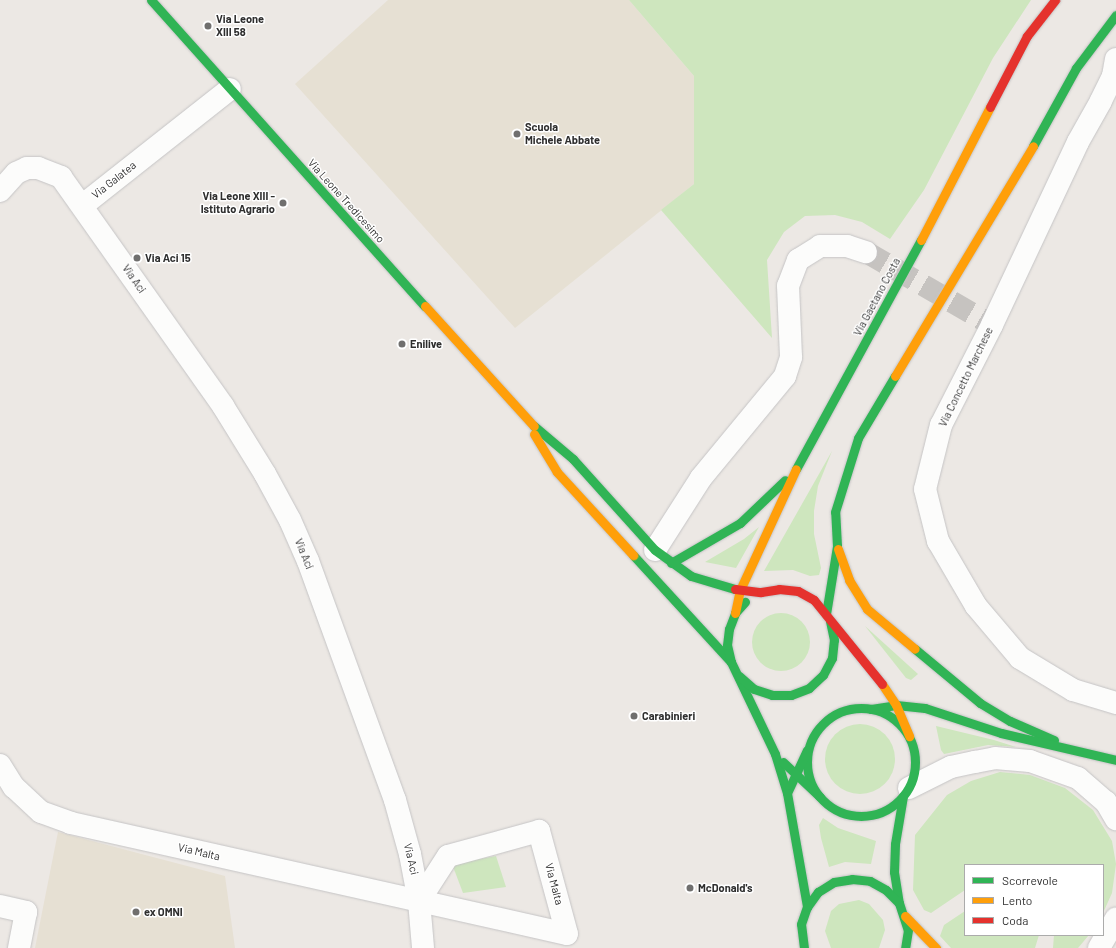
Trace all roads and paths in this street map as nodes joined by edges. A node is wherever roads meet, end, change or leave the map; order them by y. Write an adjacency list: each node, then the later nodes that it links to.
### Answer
1 (151, 0): 5 (main road, Via Leone Tredicesimo)
2 (1055, 0): 10 (main road, Via Gaetano Costa)
3 (1110, 23): 4 (street, Via Concetto Marchese); 11 (main road)
4 (1116, 58): 19 (street, Via Concetto Marchese)
5 (230, 89): 7 (street, Via Galatea); 9 (main road, Via Leone Tredicesimo)
6 (0, 191): 7 (street, Via Galatea)
7 (83, 205): 33 (street, Via Aci)
8 (866, 252): 12 (street)
9 (524, 418): 12 (main road); 17 (main road)
10 (797, 467): 12 (main road); 13 (main road, Via Gaetano Costa)
11 (837, 546): 16 (main road); 24 (main road)
12 (663, 557): 13 (main road)
13 (740, 590): 14 (main road); 15 (main road, Via Gaetano Costa)
14 (762, 592): 15 (main road); 16 (main road)
15 (736, 613): 17 (main road)
16 (828, 618): 18 (main road); 20 (main road)
17 (731, 662): 18 (main road)
18 (739, 676): 25 (main road)
19 (1116, 703)
20 (896, 705): 21 (main road); 23 (main road); 24 (main road)
21 (870, 709): 22 (main road); 23 (main road)
22 (814, 736): 28 (main road); 31 (main road)
23 (909, 736): 29 (main road)
24 (1076, 749): 26 (main road)
25 (775, 754): 28 (main road); 30 (main road)
26 (1116, 760)
27 (0, 765): 33 (street, Via Malta)
28 (795, 773): 30 (main road); 31 (main road)
29 (906, 792): 31 (main road); 32 (street); 34 (main road)
30 (788, 793): 36 (main road)
31 (820, 797)
32 (1116, 819)
33 (420, 901): 33 (street, Via Malta); 41 (street, Via Aci)
34 (899, 903): 36 (main road); 37 (main road)
35 (0, 906): 40 (street)
36 (807, 906): 39 (main road)
37 (905, 916): 42 (main road); 43 (main road)
38 (1116, 918): 44 (street)
39 (802, 946)
40 (19, 948)
41 (423, 948)
42 (905, 948)
43 (936, 948)
44 (1099, 948)

